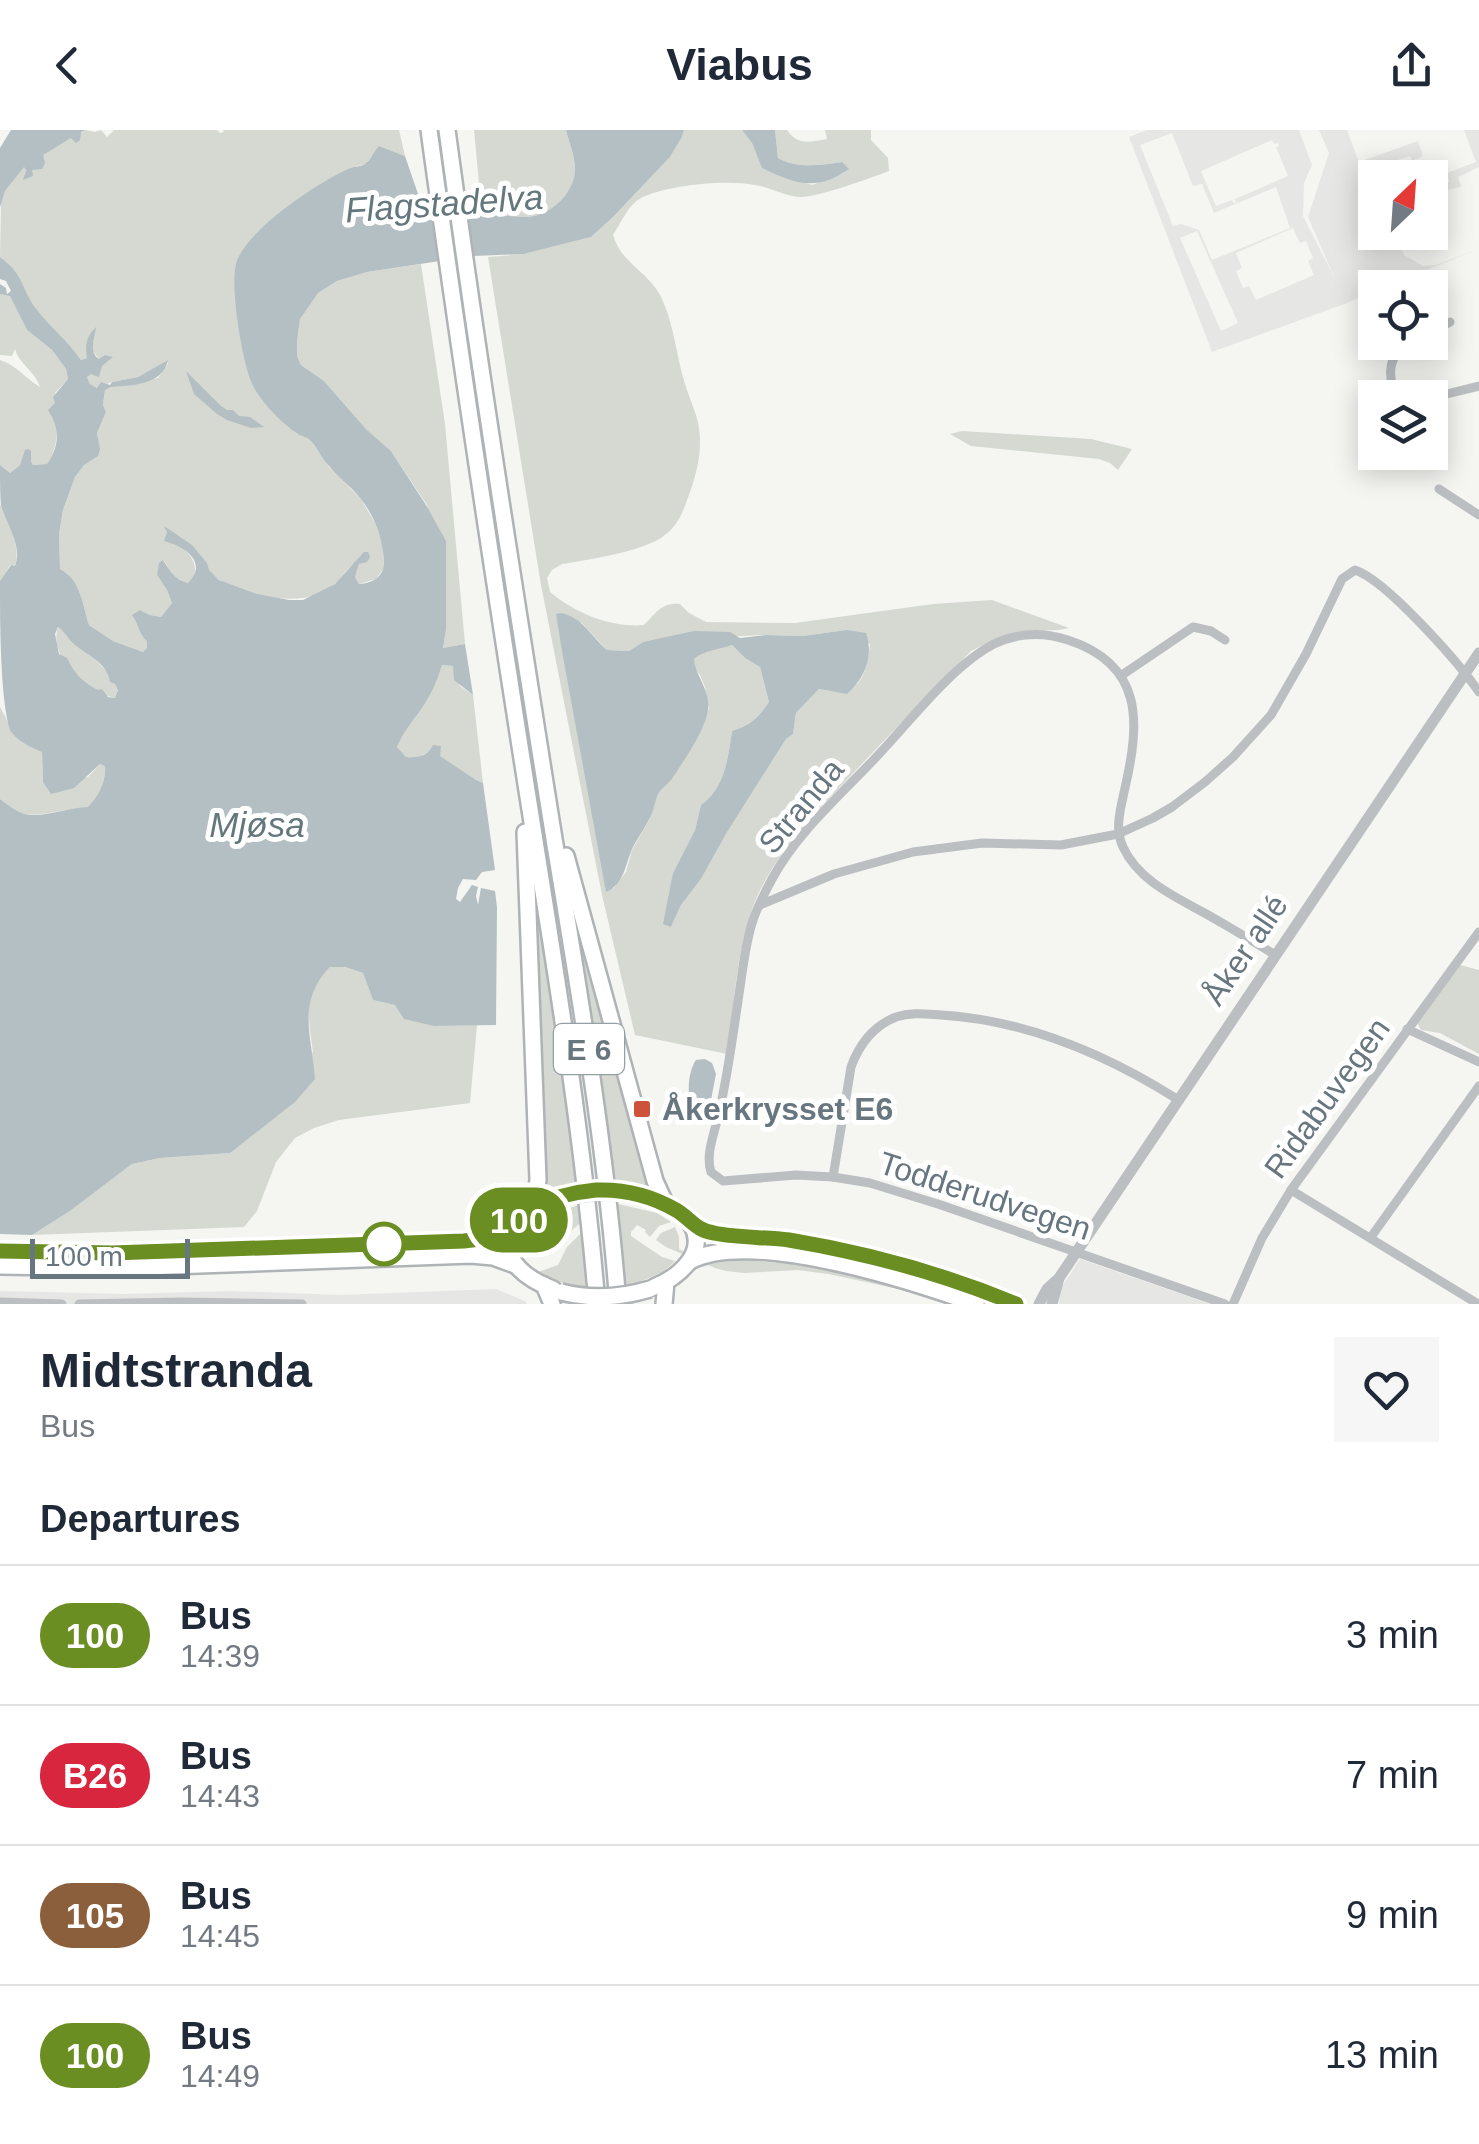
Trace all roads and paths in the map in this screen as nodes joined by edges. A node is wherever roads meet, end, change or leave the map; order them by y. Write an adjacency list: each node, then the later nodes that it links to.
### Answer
1 (429, 130): 13 (highway, E 6)
2 (446, 130): 12 (highway, E 6)
3 (1479, 386): 4 (street)
4 (1448, 394)
5 (1439, 489): 6 (street)
6 (1479, 514)
7 (1225, 640): 10 (street)
8 (1479, 653): 9 (street, Åker allé)
9 (1466, 673): 11 (street); 14 (street); 17 (street, Åker allé)
10 (1122, 675): 14 (street); 15 (street, Stranda)
11 (1479, 692)
12 (547, 796): 25 (highway, E 6); 44 (highway, E 6)
13 (528, 798): 26 (highway, E 6); 43 (highway, E 6)
14 (1118, 834): 15 (street); 17 (street)
15 (760, 905): 23 (street, Stranda)
16 (1479, 932): 18 (street, Ridabuvegen)
17 (1275, 954): 21 (street, Åker allé)
18 (1407, 1029): 19 (street); 24 (street, Ridabuvegen)
19 (1479, 1062)
20 (1479, 1086): 29 (street)
21 (1178, 1100): 22 (street); 31 (street, Åker allé)
22 (833, 1176): 23 (street, Todderudvegen); 31 (street, Todderudvegen)
23 (722, 1181)
24 (1291, 1190): 29 (street); 51 (street, Ridabuvegen)
25 (666, 1205): 26 (highway, bridge); 27 (highway)
26 (530, 1209): 28 (highway)
27 (693, 1226): 32 (highway); 47 (highway)
28 (513, 1228): 30 (highway); 34 (highway)
29 (1370, 1237): 52 (street)
30 (0, 1251)
31 (1076, 1251): 35 (street, Åker allé); 50 (street, Todderudvegen)
32 (690, 1261): 36 (highway); 46 (highway)
33 (0, 1266): 34 (highway)
34 (515, 1266): 37 (highway)
35 (1059, 1278): 48 (street, Åker allé); 49 (street, Åker allé)
36 (658, 1286): 37 (highway, bridge); 45 (highway)
37 (557, 1298)
38 (0, 1302): 40 (street)
39 (142, 1303): 41 (street); 42 (street)
40 (62, 1304)
41 (78, 1304)
42 (302, 1304)
43 (597, 1304)
44 (618, 1304)
45 (664, 1304)
46 (976, 1304)
47 (1016, 1304)
48 (1039, 1304)
49 (1052, 1304)
50 (1226, 1304)
51 (1233, 1304)
52 (1478, 1304)

